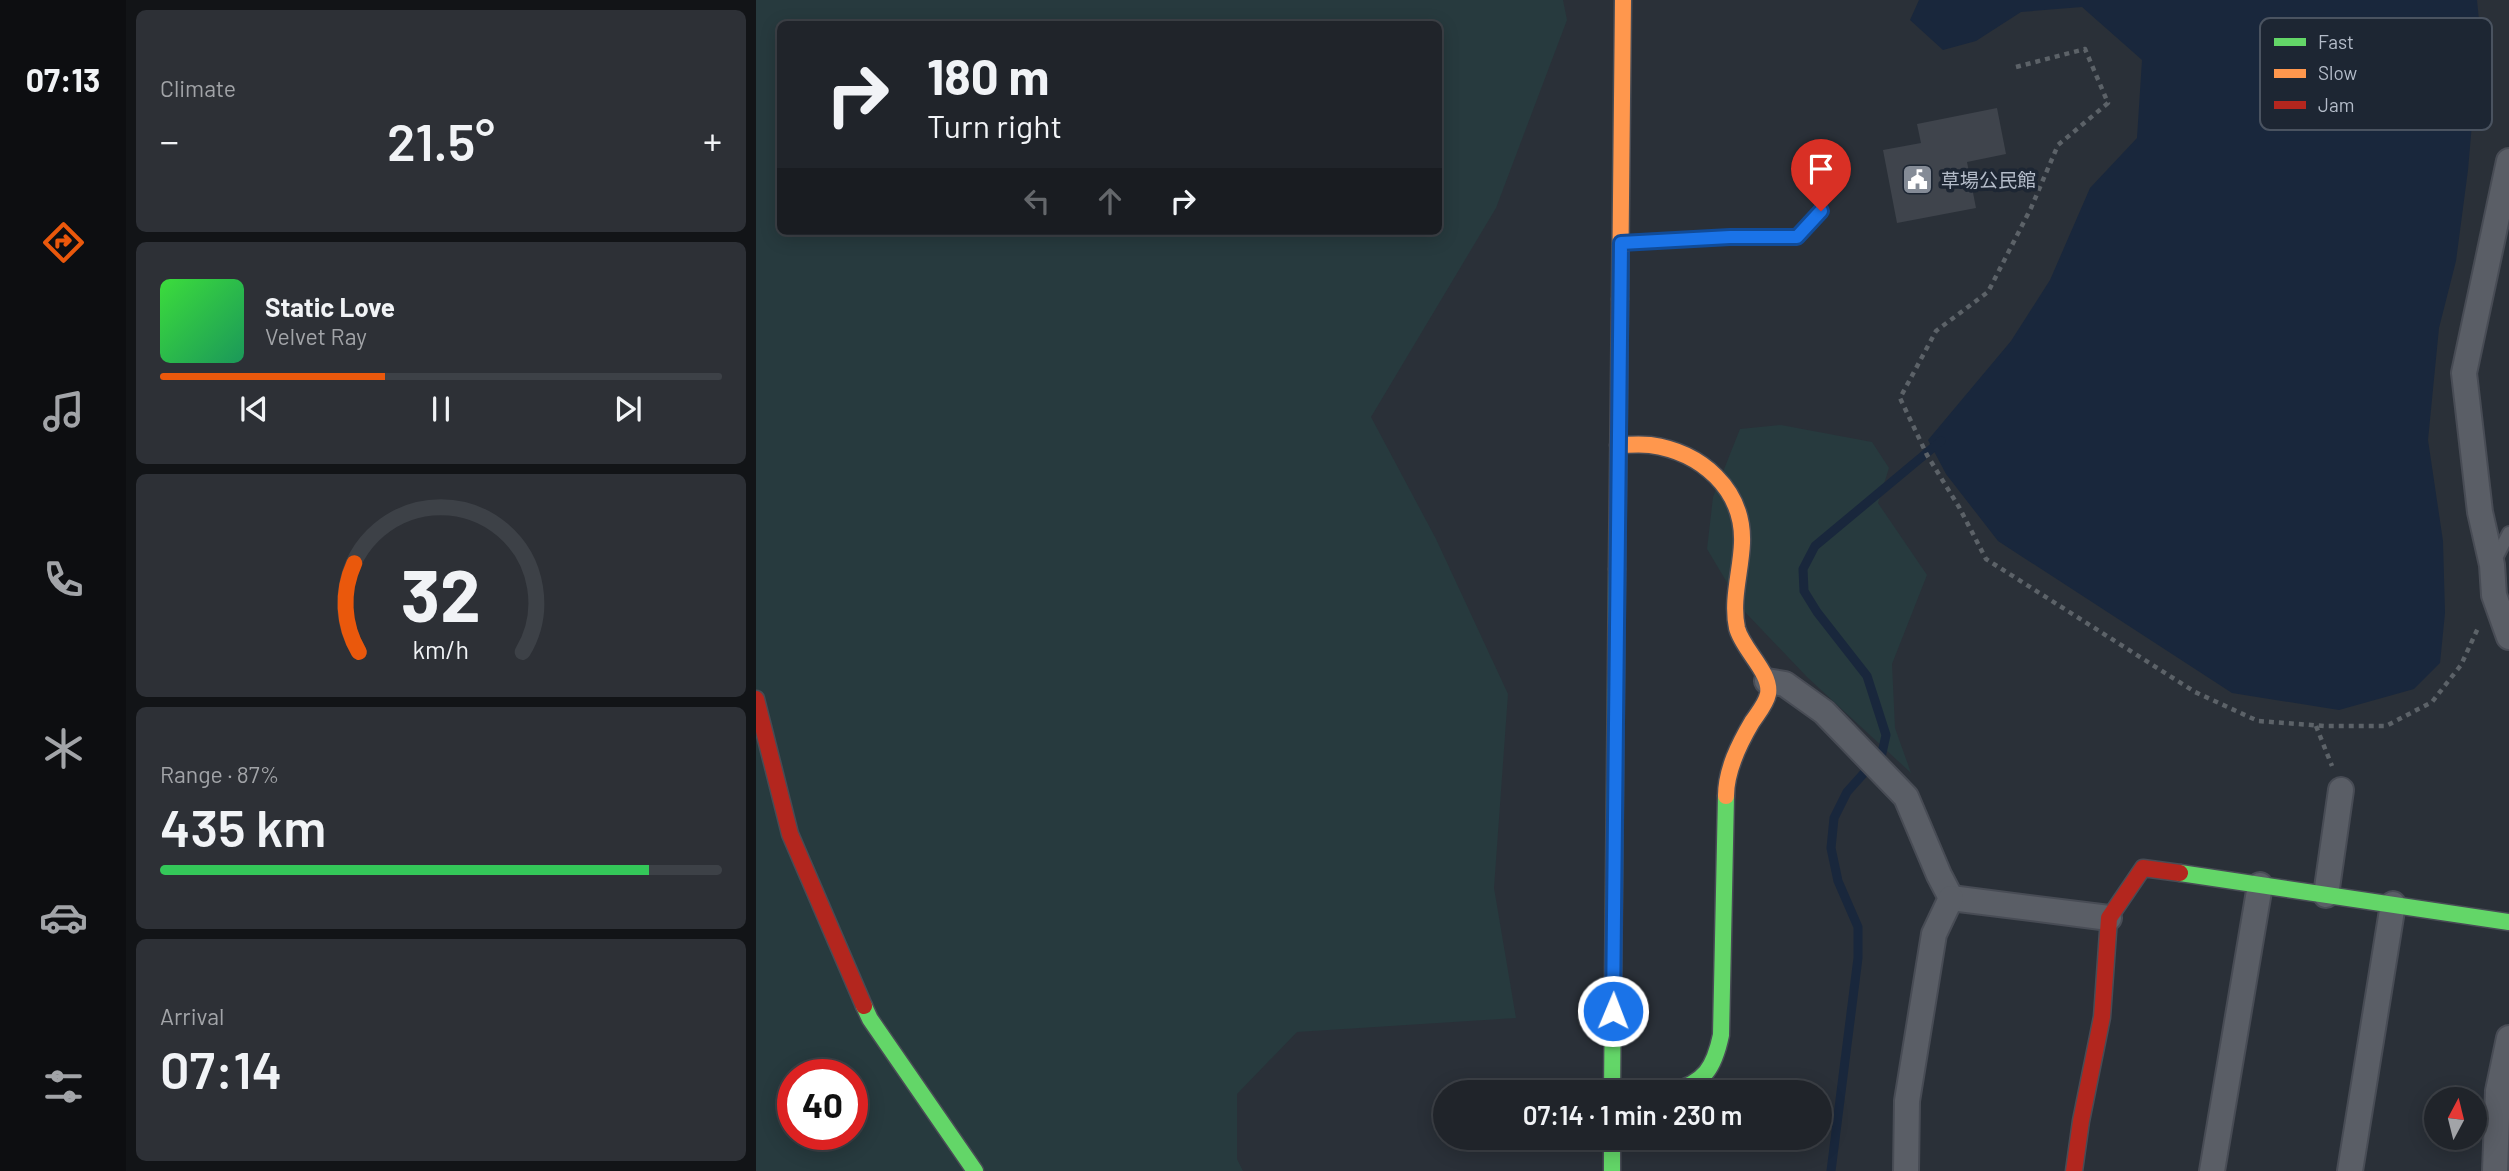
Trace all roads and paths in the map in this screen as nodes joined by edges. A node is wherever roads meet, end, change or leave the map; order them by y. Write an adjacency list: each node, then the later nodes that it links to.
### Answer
1 (1623, 0): 5 (street)
2 (2016, 66): 13 (path)
3 (2509, 160): 8 (street)
4 (1821, 211): 5 (lane)
5 (1621, 243): 6 (street)
6 (1618, 445): 11 (street); 22 (street)
7 (2509, 533): 8 (lane)
8 (2492, 565): 9 (street)
9 (2494, 595): 10 (street); 13 (path)
10 (2509, 637)
11 (1767, 681): 17 (street); 23 (street)
12 (756, 699): 25 (street)
13 (2316, 726): 14 (path)
14 (2341, 790): 16 (street)
15 (2260, 886): 16 (street); 19 (street); 29 (street)
16 (2326, 895): 18 (street)
17 (1951, 898): 19 (street); 27 (street)
18 (2393, 904): 20 (street); 30 (street)
19 (2109, 918): 28 (street)
20 (2509, 922)
21 (2509, 1038): 31 (street)
22 (1612, 1080)
23 (1700, 1080)
24 (1612, 1150): 26 (street)
25 (975, 1171)
26 (1612, 1171)
27 (1906, 1171)
28 (2074, 1171)
29 (2212, 1171)
30 (2350, 1171)
31 (2495, 1171)

